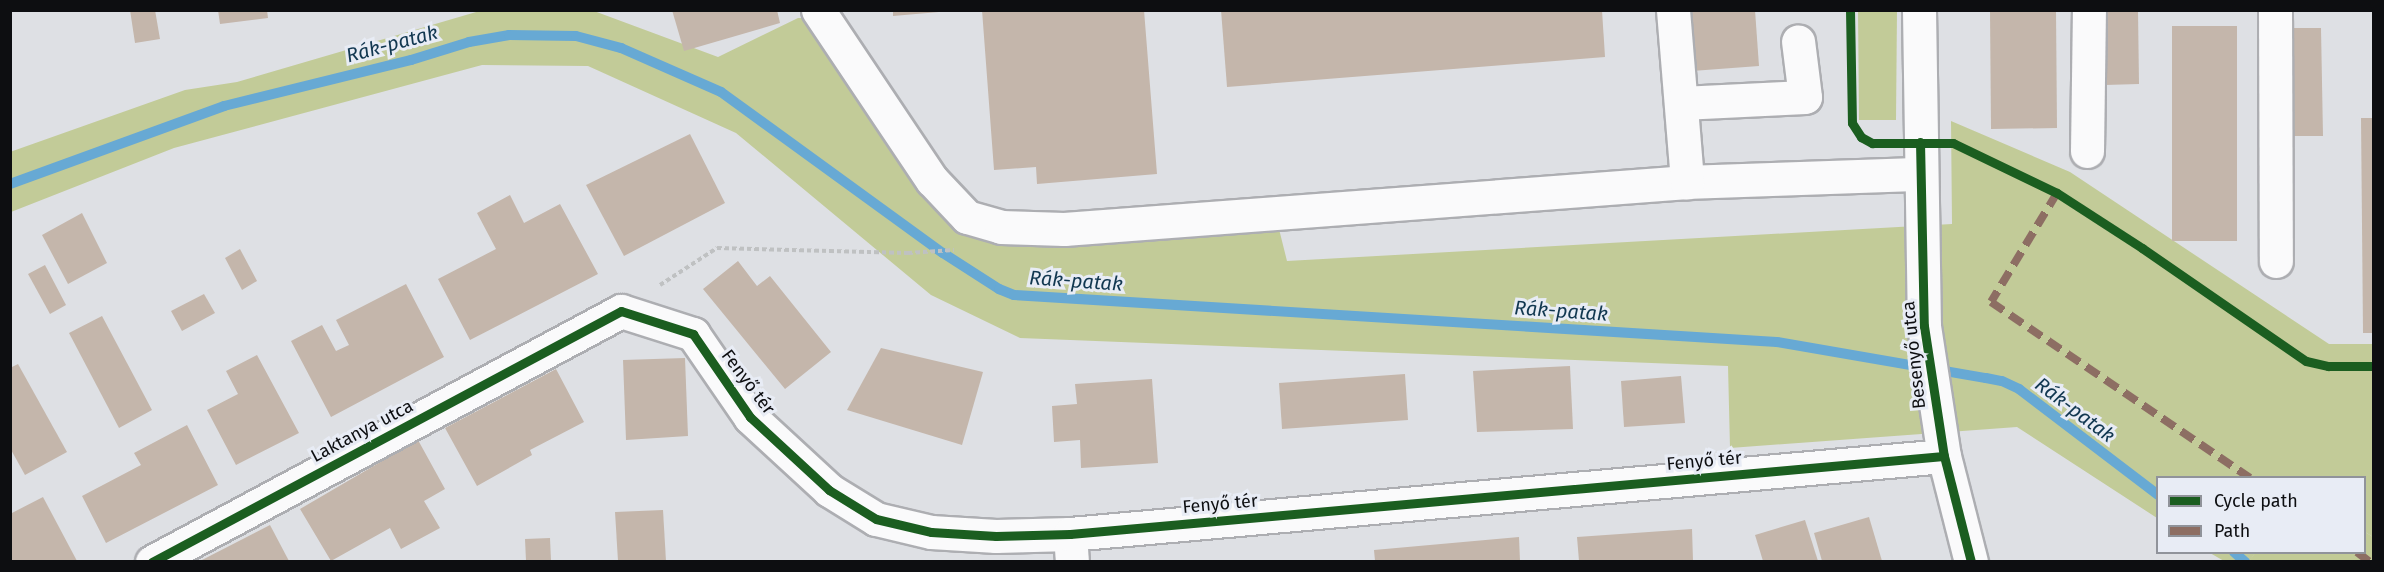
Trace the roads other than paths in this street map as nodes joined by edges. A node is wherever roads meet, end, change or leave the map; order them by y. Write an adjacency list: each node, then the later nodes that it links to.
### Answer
1 (818, 10): 10 (street)
2 (1673, 10): 7 (street)
3 (1919, 10): 9 (street, Besenyő utca)
4 (2089, 10): 8 (street)
5 (2275, 10): 11 (street)
6 (1798, 41): 7 (street)
7 (1681, 103): 10 (street)
8 (2087, 151)
9 (1921, 174): 10 (street); 13 (street, Besenyő utca)
10 (1687, 182)
11 (2276, 261)
12 (587, 328): 14 (street, Fenyő tér); 15 (street, Laktanya utca)
13 (1944, 456): 14 (street, Fenyő tér); 16 (street, Besenyő utca)
14 (1071, 548)
15 (152, 561)
16 (1971, 561)

